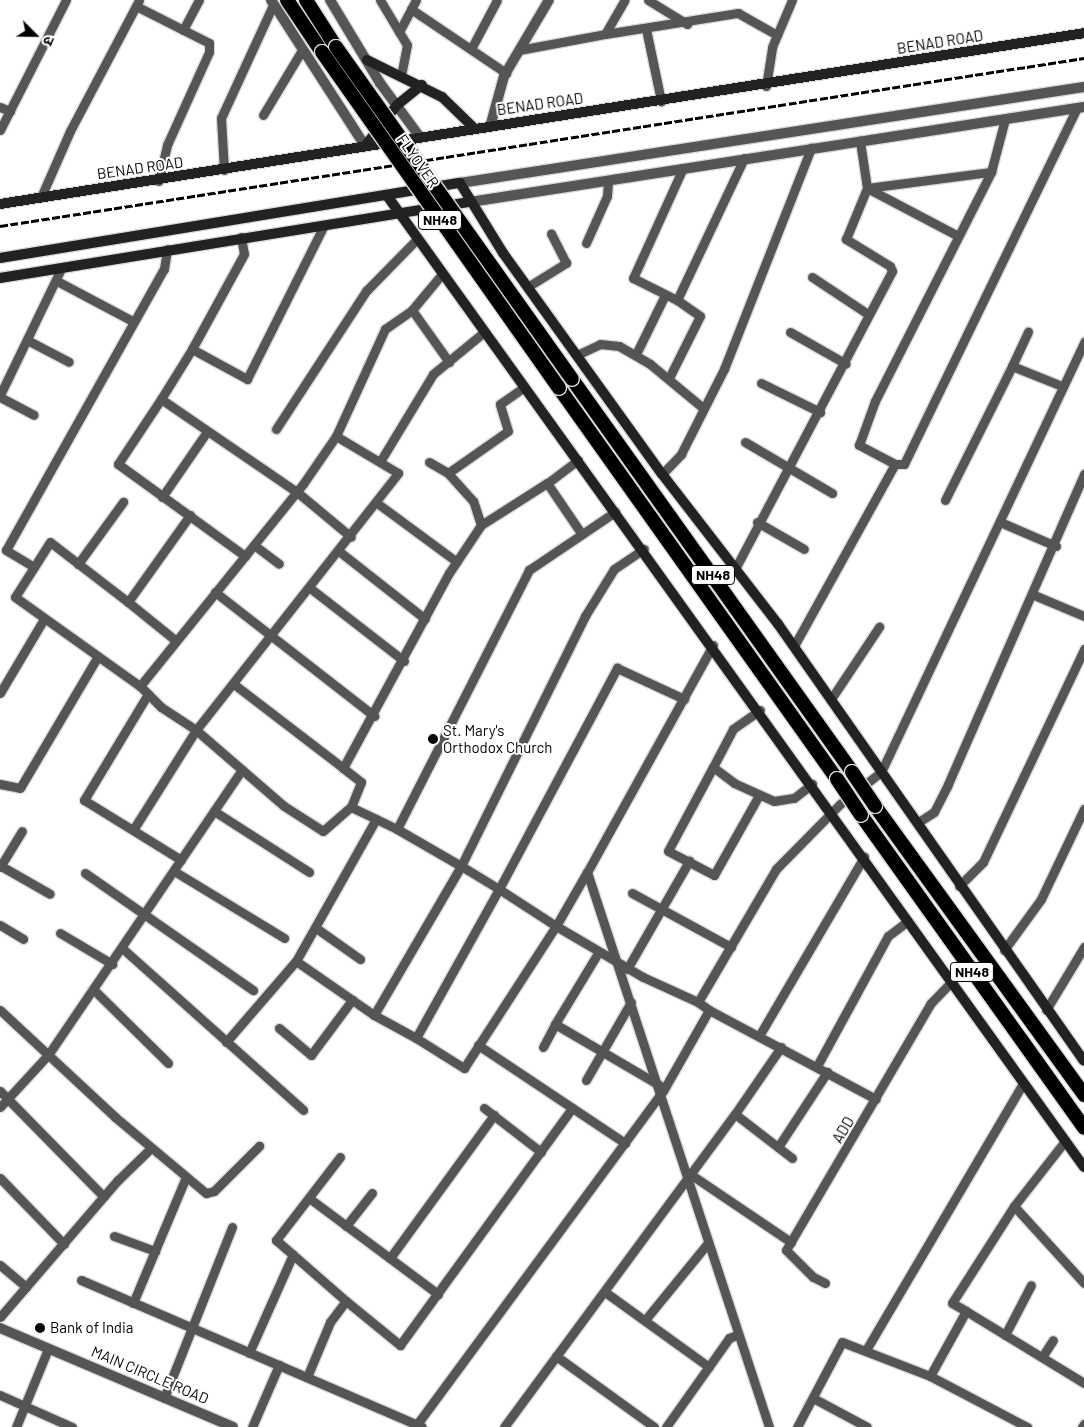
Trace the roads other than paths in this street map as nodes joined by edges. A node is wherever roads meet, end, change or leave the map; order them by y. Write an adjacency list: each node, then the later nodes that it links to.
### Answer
1 (66, 0): 36 (street)
2 (199, 0): 18 (street)
3 (287, 0): 245 (highway, FLYOVER / NH48, bridge)
4 (306, 0): 236 (highway, FLYOVER / NH48, bridge)
5 (330, 0): 26 (street)
6 (380, 0): 19 (street)
7 (416, 0): 15 (street)
8 (497, 0): 23 (street)
9 (549, 0): 25 (street)
10 (625, 0): 21 (street)
11 (648, 0): 16 (street)
12 (792, 0): 22 (street)
13 (272, 2): 24 (street); 48 (street)
14 (137, 3): 18 (street); 54 (street)
15 (412, 9): 19 (street); 23 (street)
16 (687, 24): 17 (street); 22 (street)
17 (646, 29): 21 (street); 32 (street)
18 (183, 30): 50 (street)
19 (399, 32): 28 (street)
20 (1084, 33): 30 (main road, BENAD ROAD)
21 (605, 34): 25 (street)
22 (777, 35): 30 (street)
23 (471, 49): 27 (street)
24 (302, 50): 37 (street); 44 (street)
25 (520, 50): 27 (street)
26 (367, 60): 28 (main road); 33 (street)
27 (506, 73): 39 (street)
28 (401, 76): 29 (main road)
29 (422, 85): 33 (main road); 40 (main road)
30 (766, 86): 32 (main road, BENAD ROAD)
31 (1084, 87): 52 (street)
32 (661, 101): 39 (main road, BENAD ROAD)
33 (397, 105): 42 (street); 44 (main road)
34 (0, 107): 36 (street)
35 (1080, 108): 38 (street); 106 (street)
36 (10, 111): 41 (street)
37 (264, 115)
38 (1005, 119): 43 (street); 49 (street)
39 (490, 127): 40 (main road, BENAD ROAD)
40 (475, 129): 42 (main road, BENAD ROAD)
41 (0, 130)
42 (420, 137): 44 (main road, BENAD ROAD)
43 (860, 141): 45 (street); 53 (street)
44 (365, 146): 48 (main road, BENAD ROAD)
45 (811, 148): 46 (street); 96 (street)
46 (744, 158): 47 (street); 74 (street)
47 (683, 168): 51 (street); 73 (street)
48 (224, 170): 50 (main road, BENAD ROAD)
49 (991, 172): 53 (street); 61 (street)
50 (159, 181): 54 (main road, BENAD ROAD)
51 (608, 181): 56 (street); 64 (street)
52 (460, 183): 55 (main road); 56 (main road)
53 (867, 188): 61 (street); 76 (street)
54 (41, 197): 57 (main road, BENAD ROAD)
55 (388, 197): 58 (main road); 66 (main road)
56 (470, 202): 58 (main road); 72 (main road)
57 (0, 204)
58 (402, 216): 59 (main road); 63 (main road)
59 (323, 227): 62 (main road); 83 (street)
60 (551, 234): 72 (street)
61 (956, 235): 106 (street)
62 (241, 237): 65 (main road); 83 (street)
63 (418, 238): 68 (main road); 99 (street)
64 (586, 243)
65 (167, 249): 67 (main road); 77 (street)
66 (0, 258)
67 (62, 267): 70 (main road); 71 (street)
68 (442, 274): 75 (street); 80 (main road)
69 (812, 277): 76 (street)
70 (0, 278)
71 (57, 281): 77 (street); 81 (street)
72 (529, 286): 84 (main road)
73 (665, 295): 74 (street); 85 (street)
74 (677, 300): 90 (street)
75 (412, 310): 87 (street); 101 (street)
76 (868, 314): 88 (street)
77 (134, 322): 127 (street)
78 (1028, 331): 89 (street)
79 (790, 332): 88 (street)
80 (483, 333): 87 (street); 93 (main road)
81 (28, 340): 86 (street); 94 (street)
82 (1084, 342): 92 (street)
83 (192, 349): 95 (street)
84 (579, 354): 85 (street); 109 (main road)
85 (636, 354): 90 (street)
86 (68, 362)
87 (449, 362): 103 (street)
88 (846, 364): 97 (street)
89 (1012, 366): 92 (street); 115 (street)
90 (669, 378): 96 (street)
91 (761, 383): 97 (street)
92 (1062, 386): 121 (street)
93 (524, 387): 104 (main road); 108 (street)
94 (0, 396): 98 (street)
95 (162, 399): 100 (street); 114 (street)
96 (704, 408): 109 (street)
97 (820, 412): 107 (street)
98 (34, 415)
99 (276, 429)
100 (206, 433): 112 (street); 114 (street)
101 (336, 436): 103 (street); 112 (street)
102 (745, 442): 107 (street)
103 (381, 460): 117 (street)
104 (578, 460): 111 (street); 118 (main road)
105 (429, 462): 108 (street)
106 (895, 464): 148 (street)
107 (789, 470): 113 (street); 120 (street)
108 (448, 473): 122 (street)
109 (662, 474): 136 (main road)
110 (1084, 474): 126 (street)
111 (547, 483): 122 (street); 123 (street)
112 (297, 492): 124 (street); 125 (street)
113 (832, 493)
114 (162, 497): 119 (street)
115 (945, 500)
116 (123, 502): 133 (street)
117 (377, 502): 124 (street); 132 (street)
118 (615, 512): 123 (street); 128 (main road)
119 (190, 515): 131 (street); 140 (street)
120 (757, 522): 129 (street); 136 (street)
121 (1000, 522): 126 (street); 164 (street)
122 (481, 525): 132 (street)
123 (581, 533): 174 (street)
124 (351, 538): 130 (street)
125 (254, 545): 131 (street); 134 (street)
126 (1056, 546): 139 (street)
127 (3, 549): 135 (street)
128 (644, 549): 147 (main road); 181 (street)
129 (804, 549)
130 (340, 552): 137 (street); 143 (street)
131 (244, 556): 138 (street)
132 (456, 562): 143 (street)
133 (78, 564): 135 (street); 140 (street)
134 (279, 564)
135 (34, 567): 142 (street)
136 (735, 569): 148 (main road)
137 (310, 588): 145 (street); 151 (street)
138 (215, 592): 145 (street); 146 (street)
139 (1034, 594): 141 (street); 173 (street)
140 (128, 602): 146 (street)
141 (1084, 616)
142 (44, 619): 150 (street); 154 (street)
143 (425, 619): 151 (street)
144 (879, 627): 157 (street)
145 (272, 636): 152 (street); 159 (street)
146 (175, 640): 153 (street)
147 (713, 645): 156 (street); 158 (main road)
148 (794, 646): 157 (main road)
149 (1084, 648): 186 (street)
150 (98, 656): 153 (street); 165 (street)
151 (404, 661): 159 (street)
152 (236, 685): 160 (street); 162 (street)
153 (140, 686): 155 (street)
154 (0, 693)
155 (148, 694): 160 (street); 175 (street)
156 (684, 699): 184 (street); 187 (street)
157 (831, 699): 164 (main road)
158 (760, 710): 161 (street); 166 (main road)
159 (374, 716): 162 (street)
160 (196, 730): 163 (street); 175 (street)
161 (713, 766): 167 (street); 179 (street)
162 (343, 768): 168 (street)
163 (242, 770): 168 (street); 170 (street)
164 (881, 772): 171 (street); 173 (main road)
165 (0, 784)
166 (812, 784): 167 (street); 171 (main road)
167 (759, 794): 179 (street)
168 (351, 807): 172 (street)
169 (1084, 809): 202 (street)
170 (214, 811): 178 (street); 183 (street)
171 (832, 812): 177 (main road); 199 (street)
172 (376, 819): 174 (street); 195 (street)
173 (917, 824): 186 (main road)
174 (397, 829): 181 (street)
175 (133, 830): 178 (street)
176 (22, 831): 180 (street)
177 (864, 858): 192 (main road); 220 (street)
178 (181, 860): 182 (street)
179 (689, 861): 190 (street)
180 (1, 863): 189 (street)
181 (461, 866): 187 (street); 217 (street)
182 (174, 871): 191 (street); 197 (street)
183 (309, 872)
184 (587, 872): 194 (street); 207 (street)
185 (85, 873): 191 (street)
186 (959, 886): 202 (main road)
187 (499, 890): 194 (street); 221 (street)
188 (632, 893): 190 (street)
189 (50, 894)
190 (663, 910): 199 (street); 207 (street)
191 (146, 914): 201 (street); 210 (street)
192 (908, 921): 208 (main road); 230 (street)
193 (0, 925): 198 (street)
194 (556, 926): 203 (street); 223 (street)
195 (316, 928): 204 (street); 205 (street)
196 (60, 933): 206 (street)
197 (284, 938)
198 (23, 939)
199 (731, 947): 213 (street)
200 (1084, 947): 216 (street)
201 (122, 948): 206 (street); 222 (street)
202 (1004, 950): 216 (main road)
203 (598, 953): 207 (street); 218 (street)
204 (360, 959)
205 (296, 961): 211 (street); 222 (street)
206 (112, 964): 209 (street)
207 (624, 967): 212 (street); 213 (street)
208 (952, 981): 233 (main road); 238 (street, ADD)
209 (94, 990): 227 (street); 229 (street)
210 (253, 990)
211 (352, 1000): 217 (street); 219 (street)
212 (632, 1002): 226 (street); 234 (street)
213 (698, 1002): 215 (street)
214 (0, 1010): 227 (street)
215 (710, 1010): 220 (street); 234 (street)
216 (1046, 1010): 228 (main road)
217 (374, 1016): 221 (street)
218 (555, 1024): 224 (street); 226 (street)
219 (279, 1028)
220 (759, 1036): 225 (street)
221 (416, 1038): 223 (street)
222 (226, 1042): 242 (street)
223 (478, 1045): 241 (street)
224 (543, 1047)
225 (781, 1047): 230 (street); 243 (street)
226 (603, 1050): 232 (street); 234 (street)
227 (48, 1054): 237 (street); 250 (street)
228 (1084, 1060)
229 (168, 1063)
230 (817, 1066): 231 (street)
231 (827, 1072): 238 (street); 249 (street)
232 (586, 1080)
233 (1023, 1083): 246 (main road); 290 (street)
234 (661, 1088): 247 (street); 255 (street)
235 (0, 1091): 237 (street)
236 (1084, 1095)
237 (8, 1098): 239 (street); 259 (street)
238 (876, 1099): 265 (street, ADD)
239 (0, 1107)
240 (484, 1108): 244 (street)
241 (572, 1108): 247 (street); 251 (street)
242 (303, 1110)
243 (736, 1114): 249 (street); 255 (street)
244 (494, 1115): 251 (street); 270 (street)
245 (1084, 1128)
246 (1065, 1141): 254 (main road); 261 (street)
247 (625, 1143): 303 (street)
248 (259, 1146): 256 (street)
249 (778, 1147): 253 (street)
250 (151, 1148): 256 (street); 259 (street)
251 (541, 1152): 278 (street)
252 (340, 1157): 260 (street)
253 (792, 1158)
254 (1084, 1168)
255 (690, 1174): 265 (street); 267 (street); 277 (street)
256 (186, 1177): 268 (street)
257 (0, 1178): 266 (street)
258 (372, 1193): 262 (street)
259 (104, 1197): 266 (street)
260 (309, 1198): 262 (street); 269 (street)
261 (1014, 1206): 274 (street); 281 (street)
262 (346, 1226): 270 (street)
263 (232, 1227): 285 (street)
264 (114, 1236): 268 (street)
265 (791, 1242): 273 (street)
266 (64, 1244): 276 (street)
267 (707, 1244): 283 (street); 286 (street)
268 (155, 1251): 280 (street)
269 (293, 1254): 279 (street); 291 (street)
270 (390, 1258): 278 (street)
271 (0, 1265): 276 (street)
272 (81, 1280): 280 (street)
273 (825, 1283)
274 (1084, 1283)
275 (1031, 1286): 287 (street)
276 (26, 1287): 282 (street)
277 (605, 1292): 283 (street); 292 (street)
278 (438, 1294): 279 (street)
279 (346, 1302): 297 (street)
280 (133, 1303): 285 (street)
281 (966, 1311): 287 (street); 296 (street)
282 (0, 1317)
283 (644, 1320): 295 (street)
284 (0, 1328): 289 (street, MAIN CIRCLE ROAD)
285 (192, 1328): 291 (street); 300 (street)
286 (737, 1335): 295 (street); 311 (street)
287 (1005, 1335): 293 (street)
288 (1053, 1340): 293 (street)
289 (48, 1349): 300 (street, MAIN CIRCLE ROAD); 302 (street)
290 (866, 1350): 296 (street); 301 (street)
291 (249, 1353): 294 (street)
292 (556, 1356): 308 (street); 309 (street)
293 (1042, 1358): 298 (street)
294 (279, 1365): 297 (street); 307 (street)
295 (709, 1367): 310 (street)
296 (930, 1376): 314 (street)
297 (307, 1377): 303 (street)
298 (1084, 1383)
299 (0, 1395): 302 (street)
300 (164, 1398): 306 (street, MAIN CIRCLE ROAD)
301 (813, 1398): 312 (street); 313 (street)
302 (25, 1405): 304 (street); 305 (street)
303 (418, 1426)
304 (16, 1427)
305 (72, 1427)
306 (231, 1427)
307 (252, 1427)
308 (504, 1427)
309 (654, 1427)
310 (666, 1427)
311 (769, 1427)
312 (797, 1427)
313 (867, 1427)
314 (1027, 1427)

